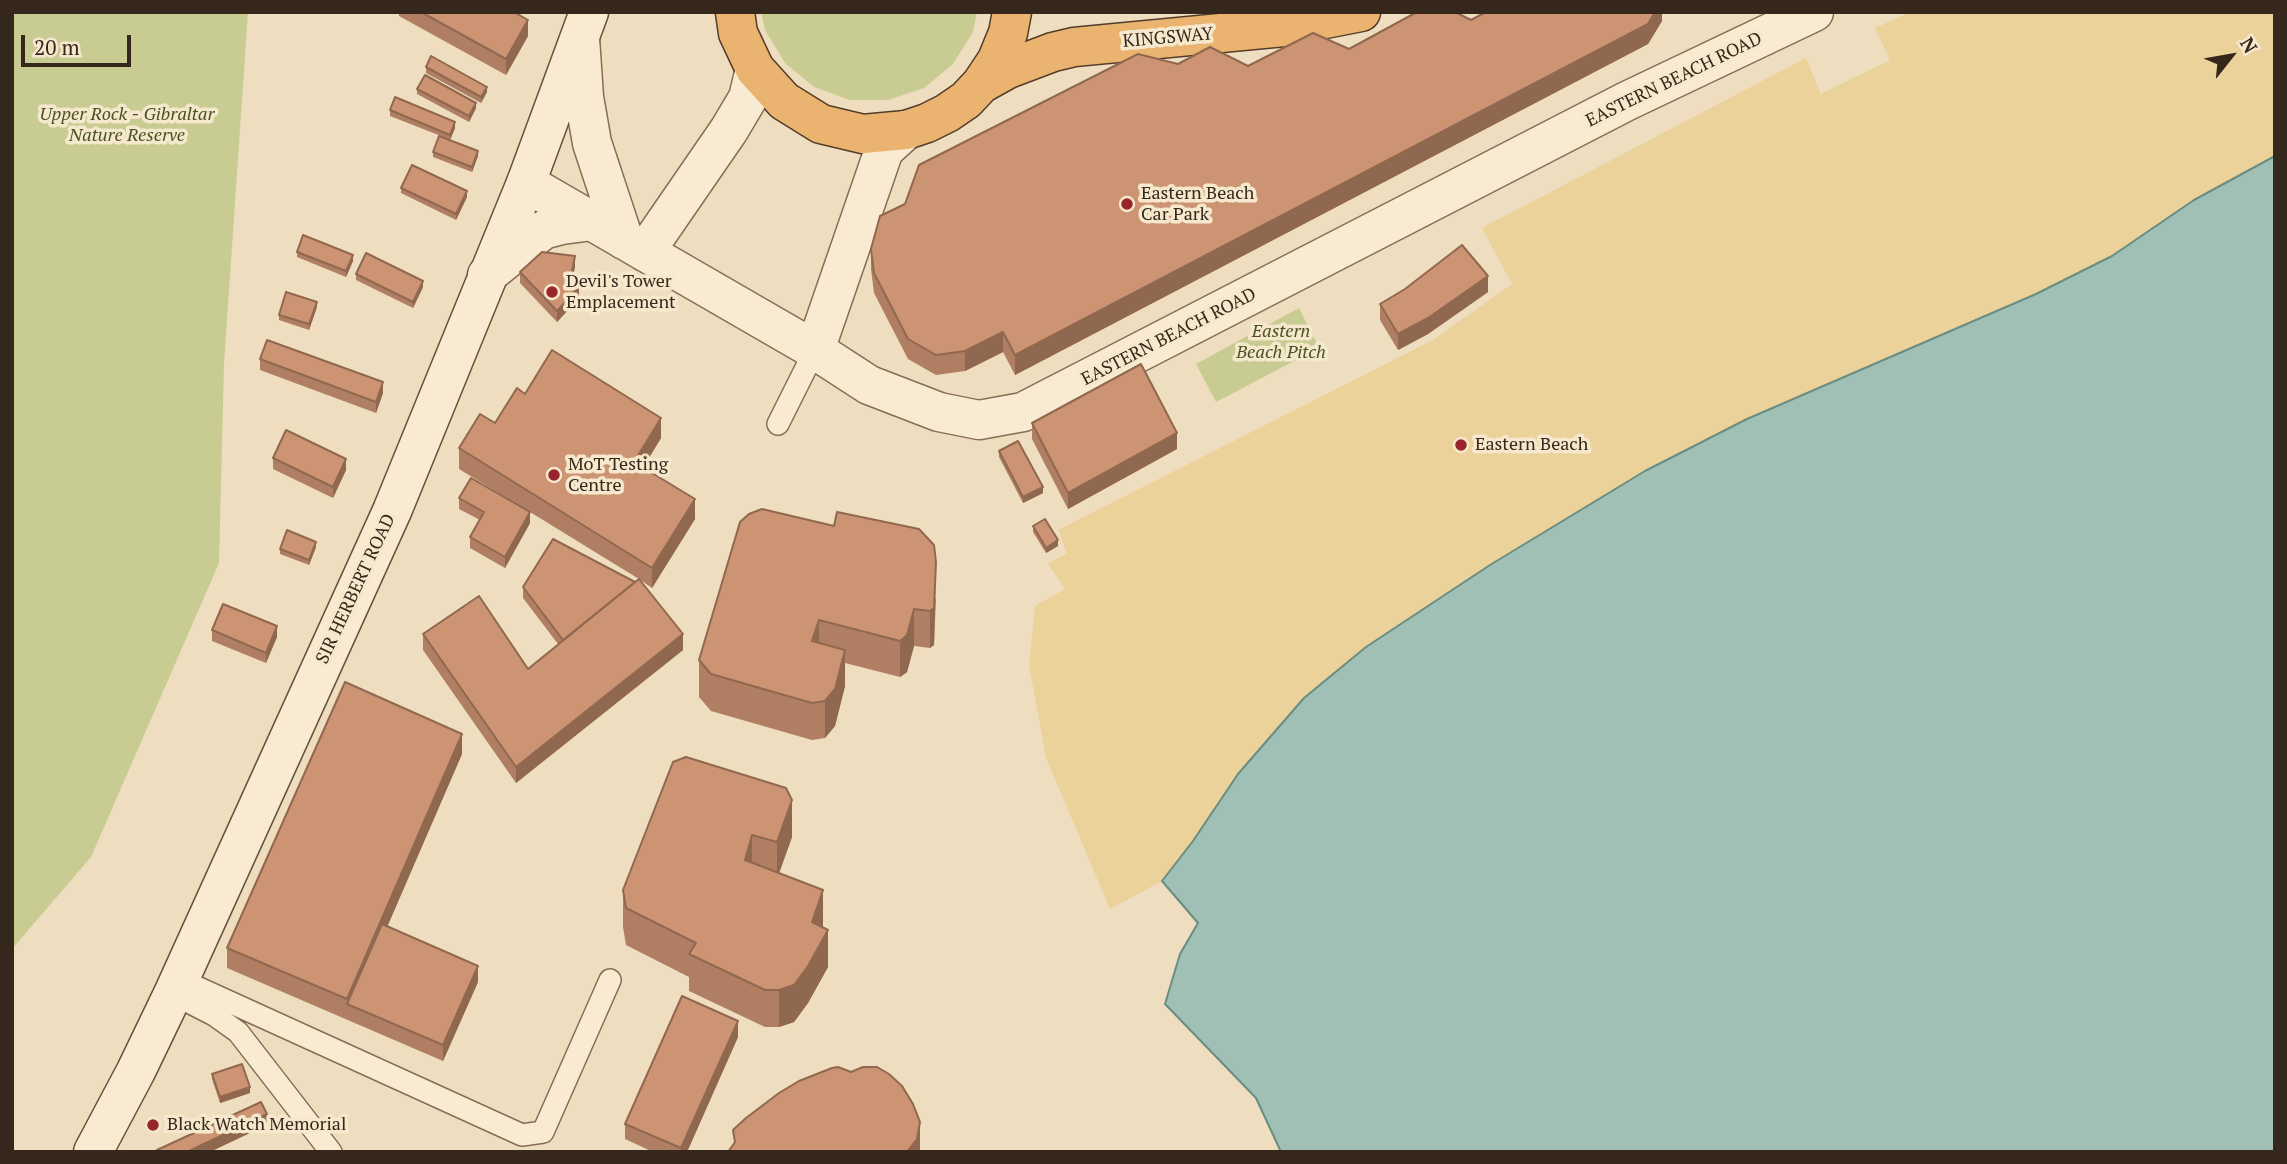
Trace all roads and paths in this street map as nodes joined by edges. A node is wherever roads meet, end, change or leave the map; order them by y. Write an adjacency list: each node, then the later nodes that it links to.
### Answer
1 (735, 12): 7 (highway)
2 (1012, 12): 8 (highway)
3 (1361, 12): 5 (highway, KINGSWAY)
4 (1814, 12): 13 (street, EASTERN BEACH ROAD)
5 (1329, 16): 8 (highway, KINGSWAY)
6 (584, 25): 10 (street, SIR HERBERT ROAD); 11 (street)
7 (755, 69): 9 (highway); 11 (street)
8 (981, 84): 9 (highway)
9 (906, 130): 13 (street)
10 (526, 183): 11 (street, EASTERN BEACH ROAD); 12 (street, SIR HERBERT ROAD)
11 (620, 238): 12 (street); 13 (street, EASTERN BEACH ROAD)
12 (487, 275): 16 (street, SIR HERBERT ROAD)
13 (814, 350): 14 (lane)
14 (778, 424)
15 (610, 980): 16 (lane)
16 (176, 986): 17 (street, SIR HERBERT ROAD); 18 (lane)
17 (93, 1152)
18 (331, 1152)

